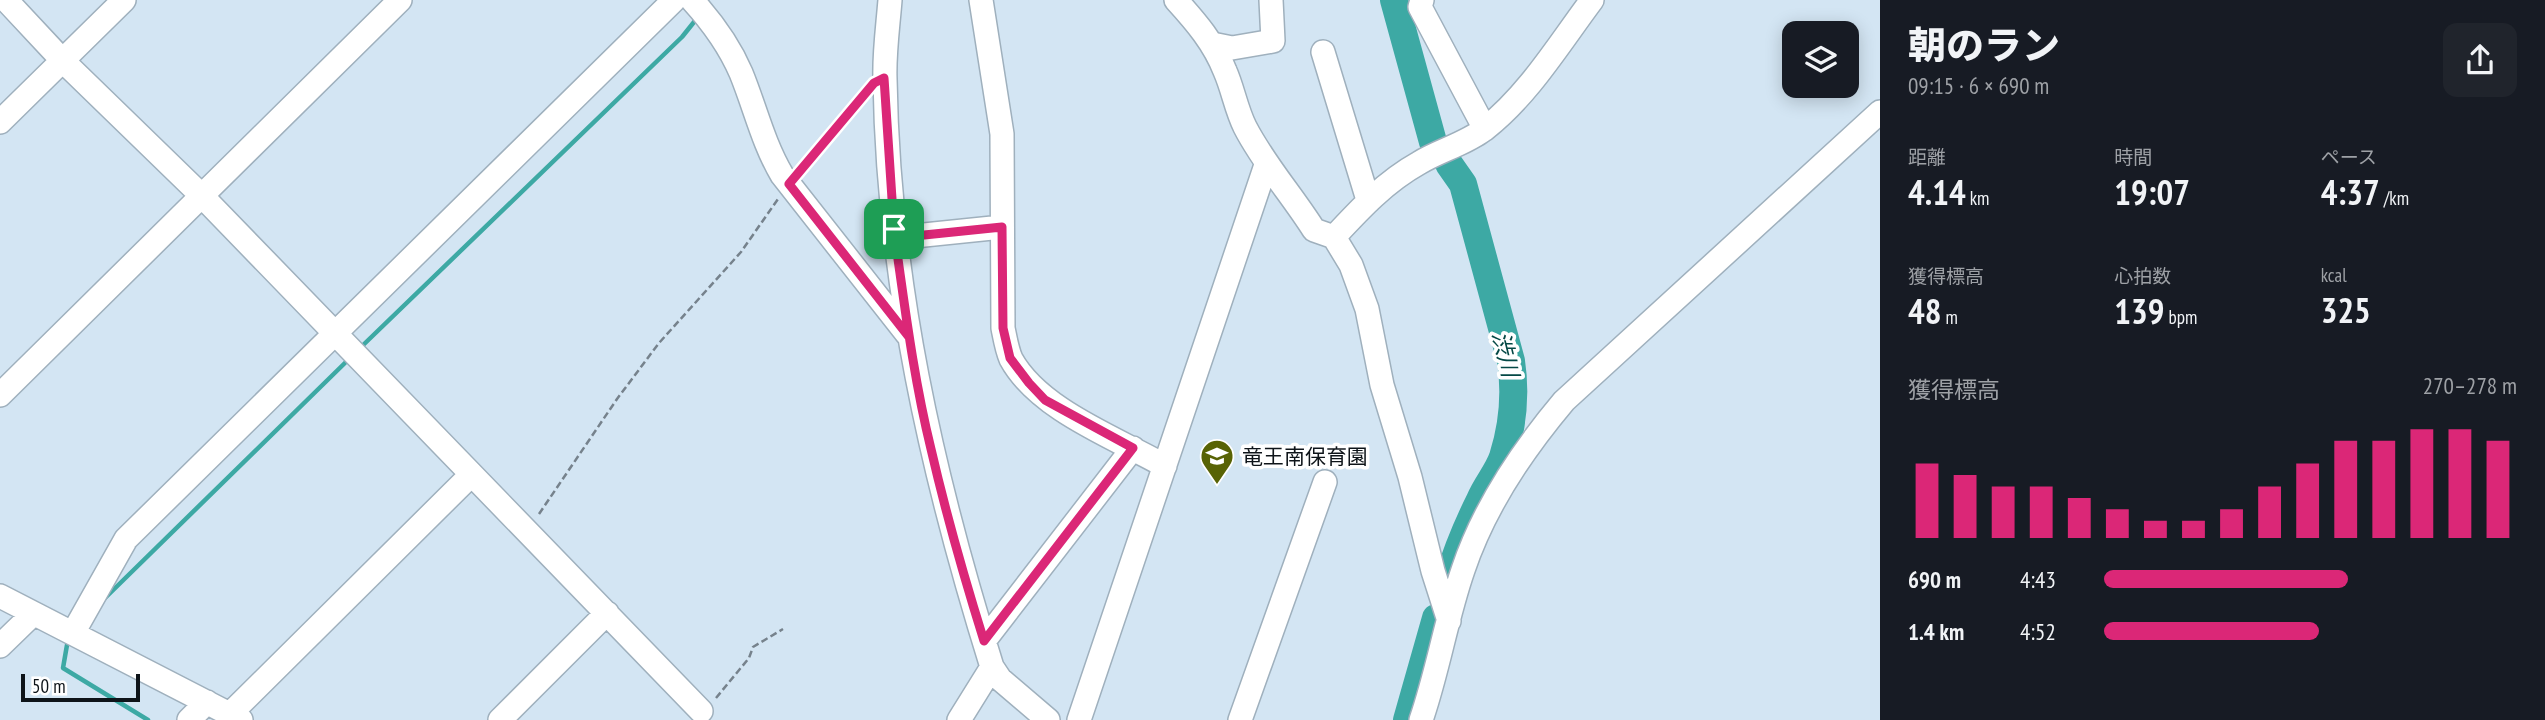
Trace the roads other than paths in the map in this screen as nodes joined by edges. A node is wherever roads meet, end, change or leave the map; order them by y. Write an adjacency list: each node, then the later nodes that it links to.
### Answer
1 (6, 0): 14 (street)
2 (124, 0): 14 (street)
3 (400, 0): 19 (street)
4 (674, 0): 24 (street)
5 (692, 0): 25 (street)
6 (890, 0): 23 (street)
7 (981, 0): 21 (street)
8 (1176, 0): 12 (street)
9 (1271, 0): 12 (street)
10 (1422, 0): 17 (street)
11 (1592, 0): 17 (street)
12 (1212, 44): 18 (street)
13 (1323, 52): 20 (street)
14 (63, 61): 16 (street); 19 (street)
15 (1880, 112): 34 (street)
16 (0, 122)
17 (1485, 129): 20 (street)
18 (1266, 165): 22 (street); 28 (street)
19 (202, 196): 24 (street); 26 (street)
20 (1368, 200): 22 (street)
21 (1002, 227): 23 (street); 27 (street)
22 (1334, 237): 34 (street)
23 (895, 238): 25 (street)
24 (334, 334): 29 (street); 35 (street)
25 (909, 337): 36 (street)
26 (0, 395)
27 (1133, 448): 28 (street); 36 (street)
28 (1165, 467): 46 (street)
29 (471, 475): 32 (street); 41 (street)
30 (1325, 482): 47 (street)
31 (0, 596): 33 (street)
32 (607, 613): 40 (street); 43 (street)
33 (33, 614): 35 (street); 37 (street)
34 (1449, 621): 48 (street)
35 (73, 633): 39 (street)
36 (984, 641): 38 (street)
37 (0, 646)
38 (992, 667): 44 (street); 45 (street)
39 (207, 702): 41 (street); 42 (street)
40 (701, 711)
41 (236, 717)
42 (189, 720)
43 (500, 720)
44 (959, 720)
45 (1048, 720)
46 (1079, 720)
47 (1240, 720)
48 (1421, 720)

